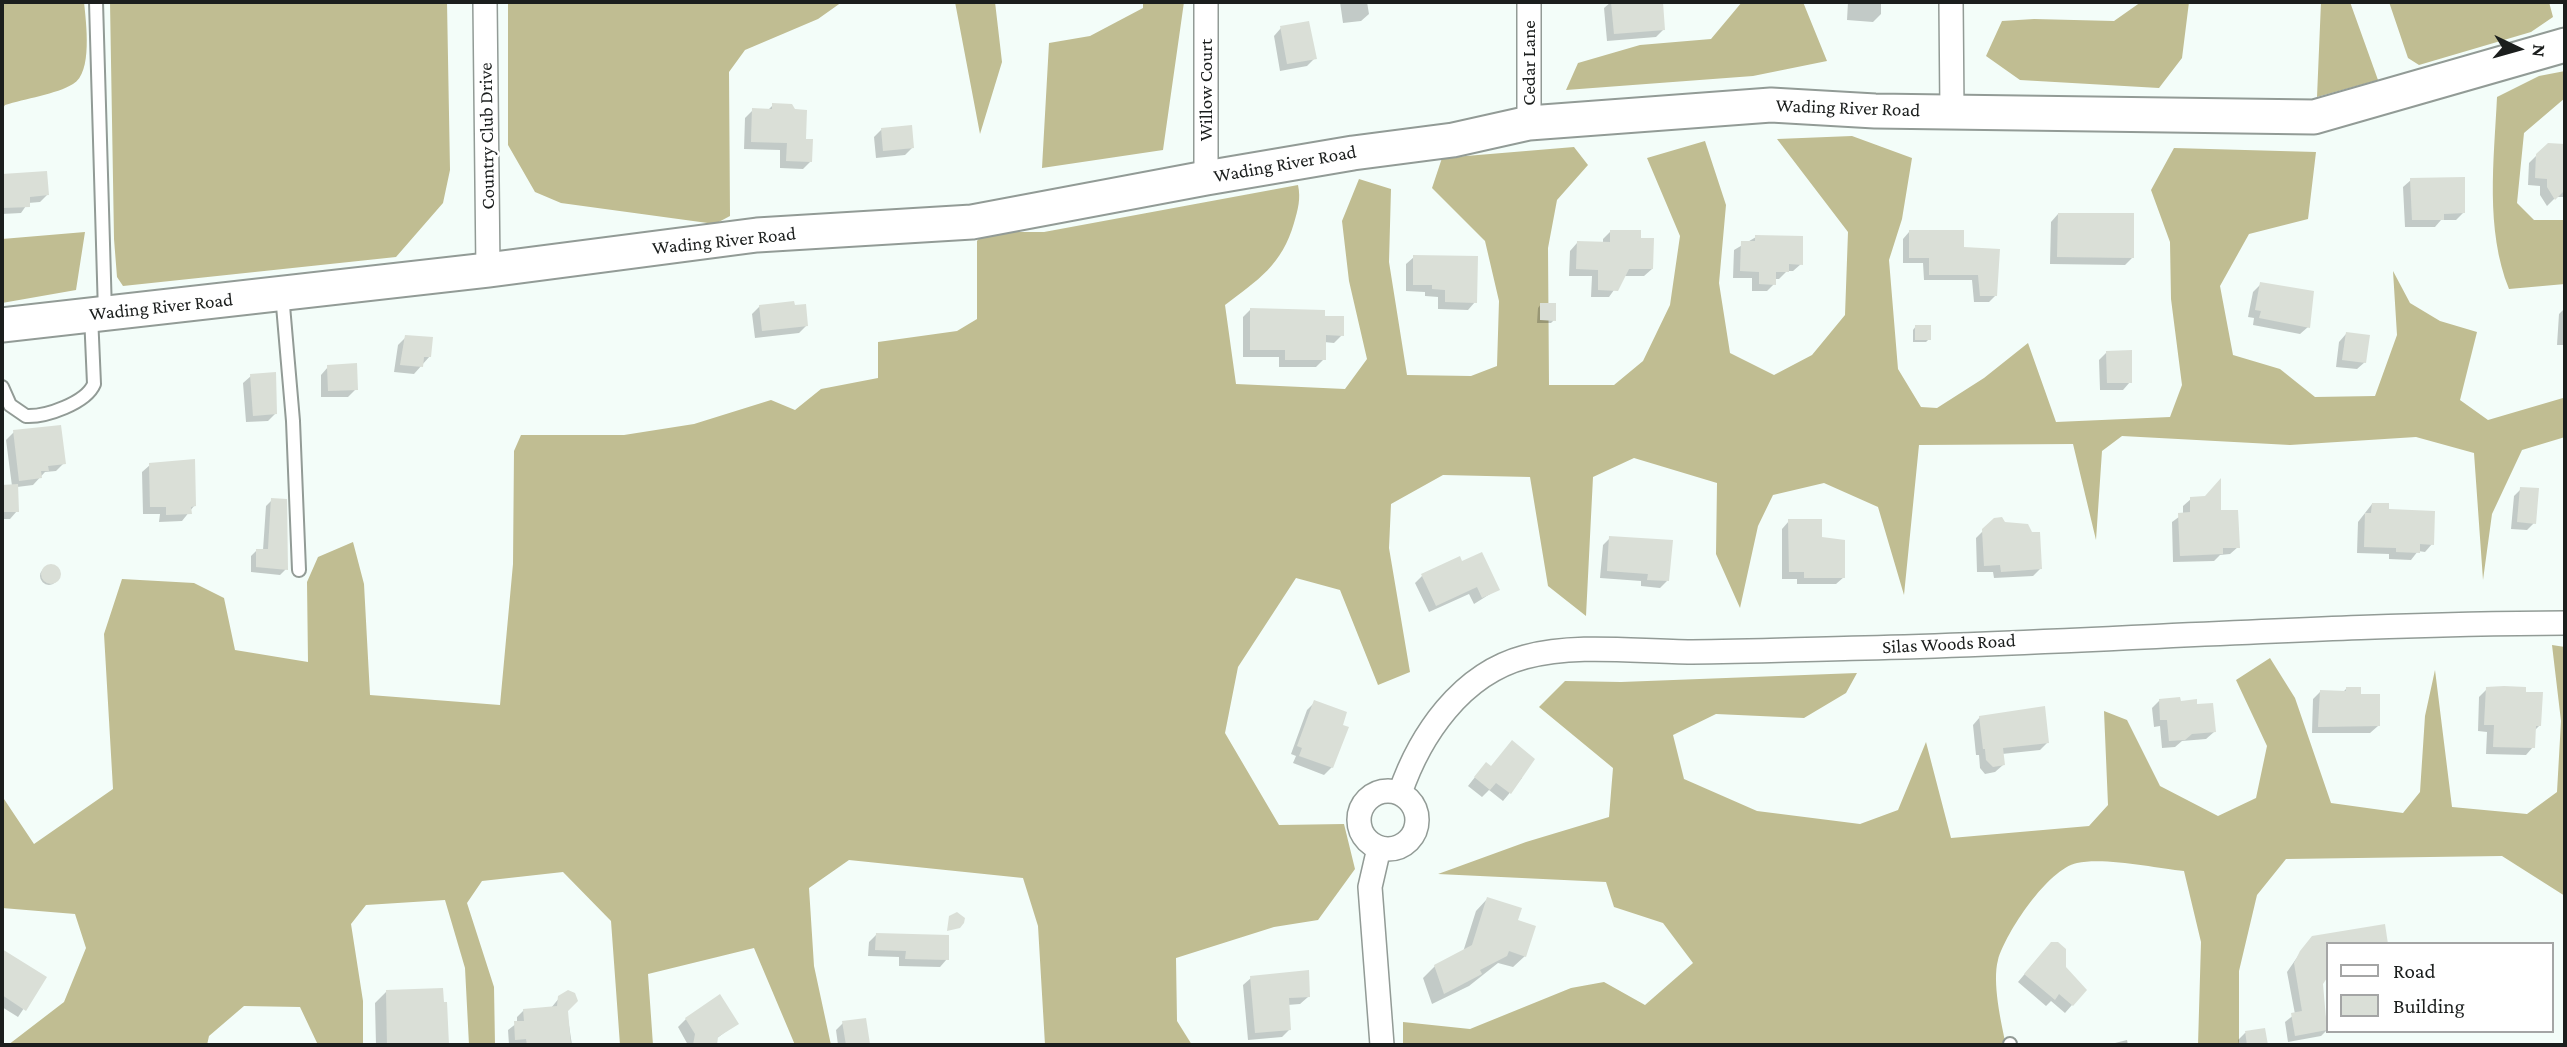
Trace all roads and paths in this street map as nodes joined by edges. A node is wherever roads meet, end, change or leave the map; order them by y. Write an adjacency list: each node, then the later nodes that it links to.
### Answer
1 (96, 2): 12 (lane)
2 (485, 2): 10 (street, Country Club Drive)
3 (1206, 2): 9 (street, Willow Court)
4 (1528, 2): 8 (street, Cedar Lane)
5 (1951, 2): 7 (street)
6 (2565, 46): 7 (main road, Wading River Road)
7 (1952, 111): 8 (main road, Wading River Road)
8 (1530, 123): 9 (main road, Wading River Road)
9 (1206, 178): 10 (main road, Wading River Road)
10 (488, 270): 11 (main road, Wading River Road)
11 (282, 293): 12 (main road, Wading River Road); 15 (lane)
12 (98, 314): 13 (main road, Wading River Road); 14 (lane)
13 (2, 325)
14 (2, 387)
15 (299, 570)
16 (2565, 623): 17 (street, Silas Woods Road)
17 (1400, 793): 18 (street); 18 (street)
18 (1378, 848): 19 (street)
19 (1382, 1045)

